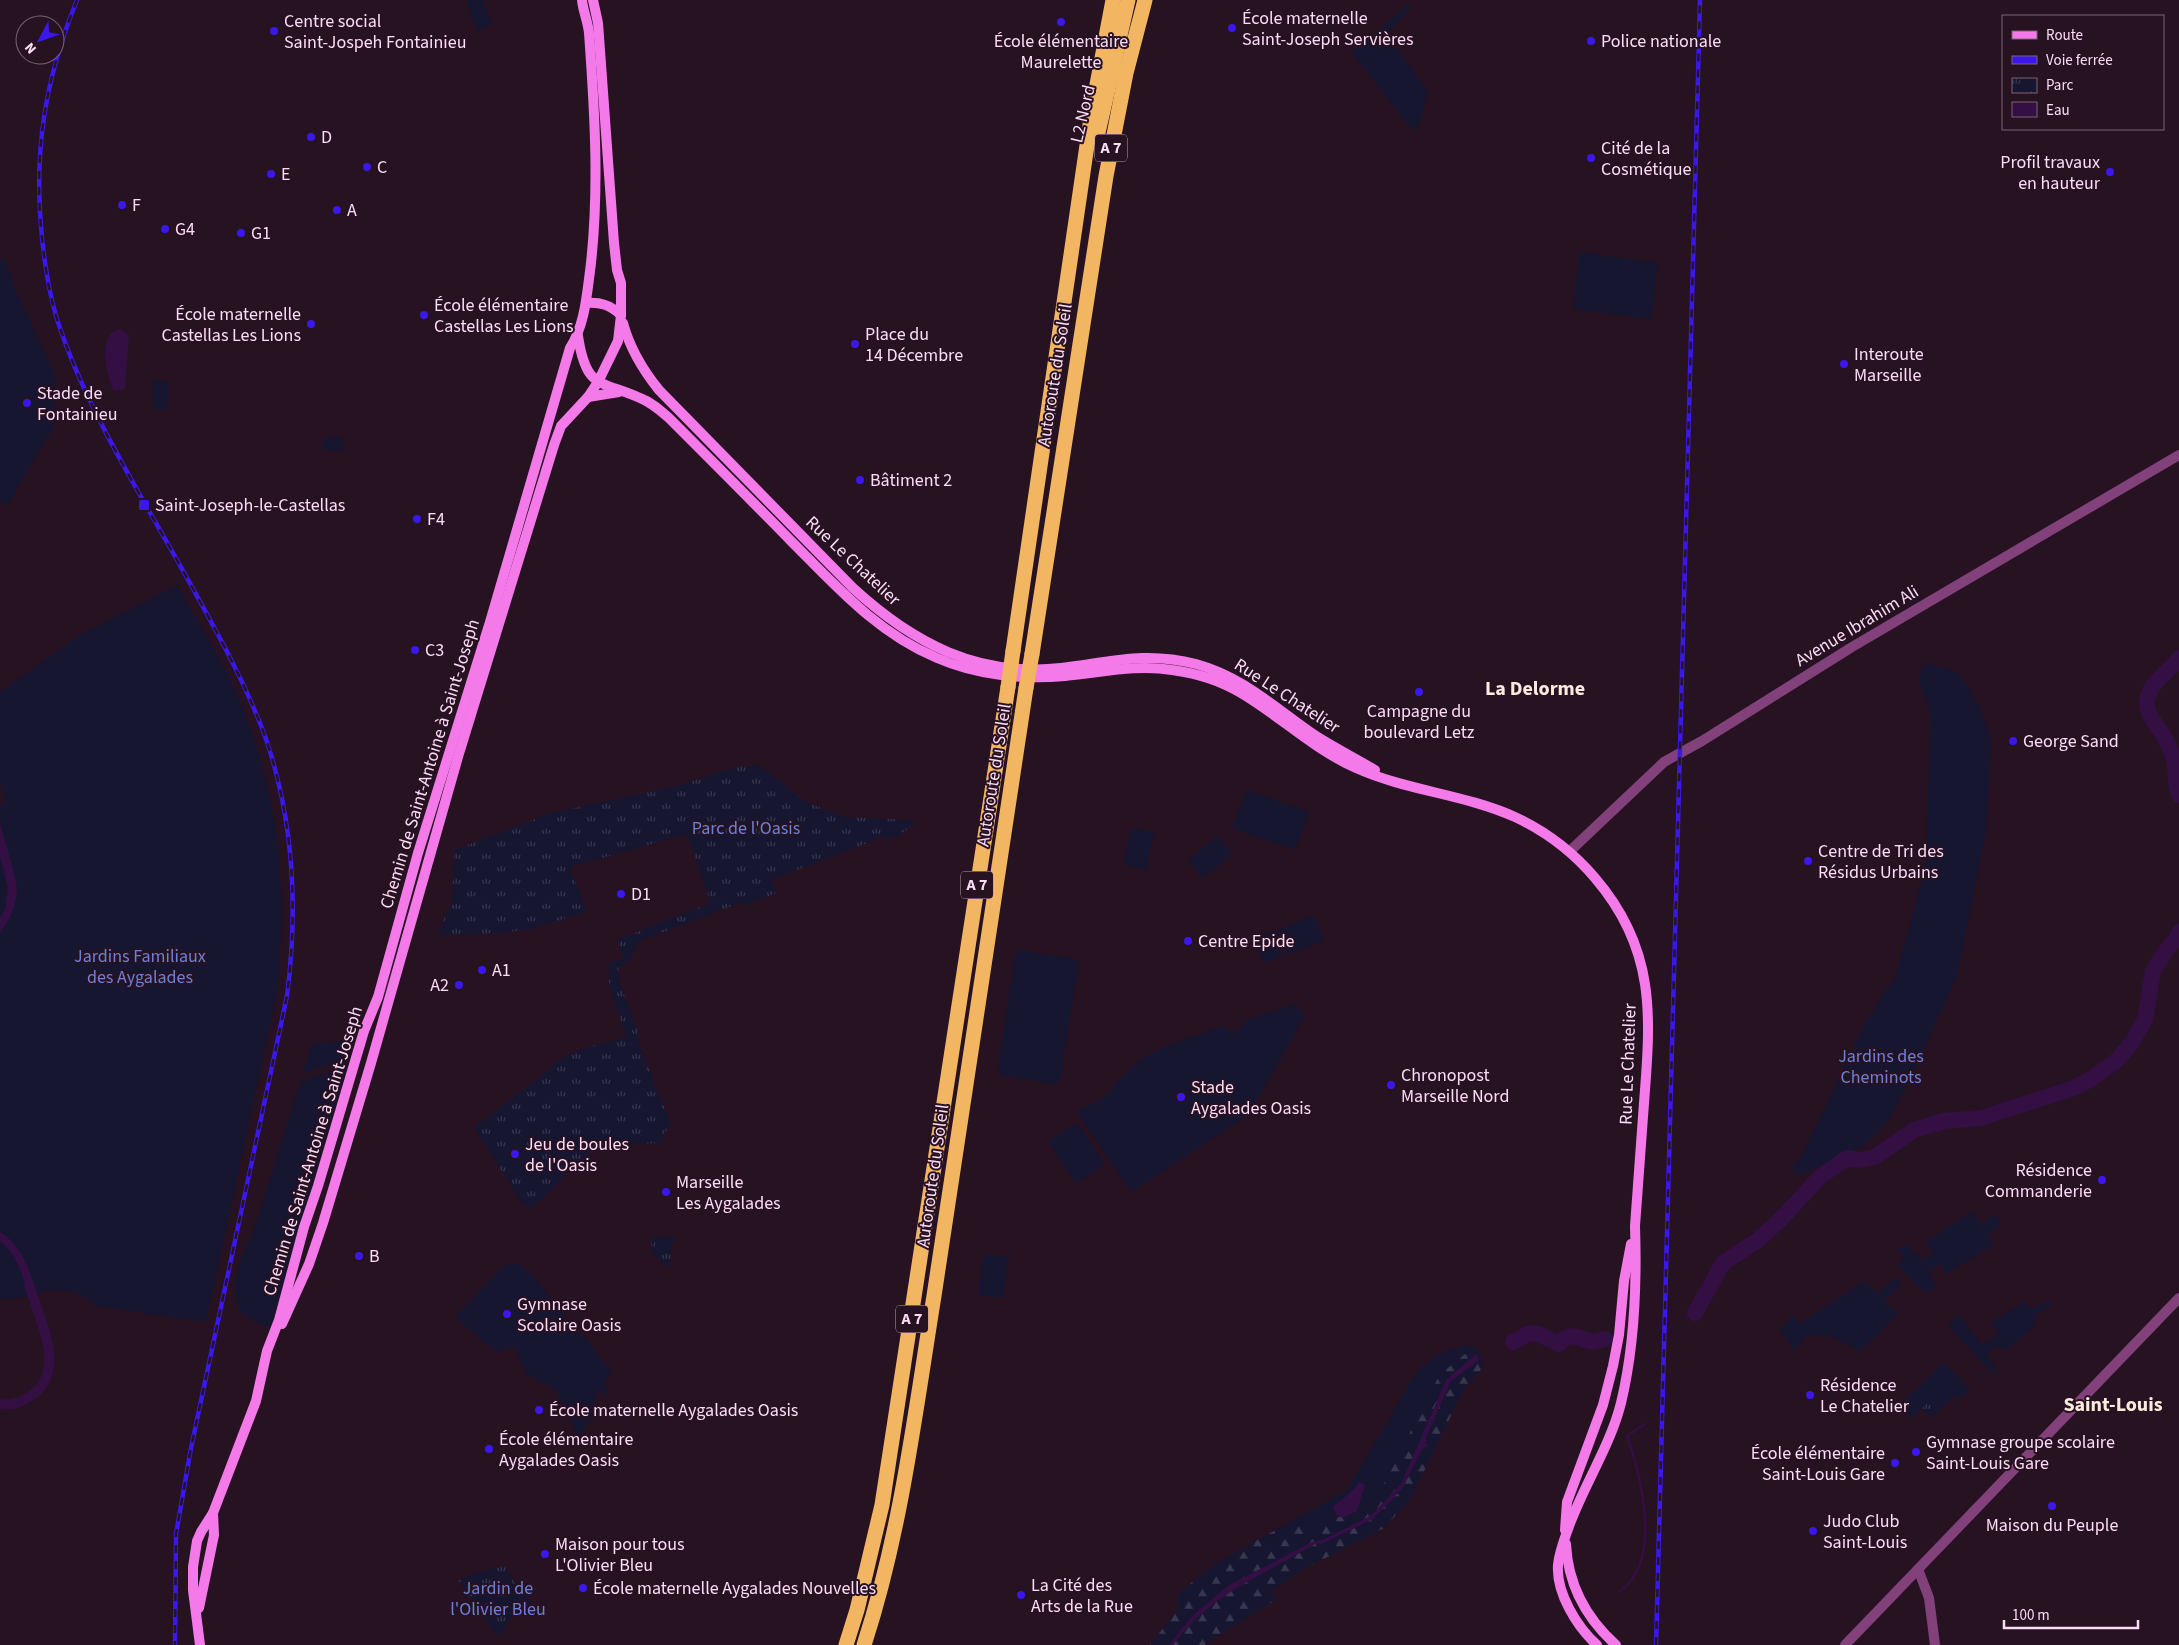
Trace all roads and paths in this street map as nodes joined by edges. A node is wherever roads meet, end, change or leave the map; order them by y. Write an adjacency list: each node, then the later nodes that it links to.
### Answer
1 (582, 0): 7 (main road, Chemin de Saint-Antoine à Saint-Joseph)
2 (592, 0): 8 (main road, Chemin de Saint-Antoine à Saint-Joseph)
3 (1113, 0): 6 (highway, Autoroute du Soleil / A 7)
4 (1128, 0): 6 (highway, L2 Nord)
5 (1145, 0): 25 (highway, Autoroute du Soleil / A 7, bridge)
6 (1075, 236): 24 (highway, Autoroute du Soleil / A 7, bridge)
7 (586, 303): 8 (main road); 9 (main road, Chemin de Saint-Antoine à Saint-Joseph)
8 (621, 315): 10 (main road, Chemin de Saint-Antoine à Saint-Joseph); 14 (main road, Rue Le Chatelier)
9 (578, 336): 10 (main road); 18 (main road, Chemin de Saint-Antoine à Saint-Joseph)
10 (598, 382): 11 (main road, Rue Le Chatelier); 12 (main road, Chemin de Saint-Antoine à Saint-Joseph)
11 (622, 392): 12 (main road); 14 (main road, Rue Le Chatelier)
12 (588, 397): 18 (main road, Chemin de Saint-Antoine à Saint-Joseph)
13 (2179, 455): 15 (street, Avenue Ibrahim Ali)
14 (1391, 781): 15 (main road, Rue Le Chatelier)
15 (1570, 851): 16 (main road, Rue Le Chatelier)
16 (1635, 1226): 20 (main road, Rue Le Chatelier); 20 (main road, Rue Le Chatelier)
17 (2179, 1298): 21 (street)
18 (267, 1351): 19 (main road, Chemin de Saint-Antoine à Saint-Joseph)
19 (214, 1512): 22 (main road); 22 (main road, Chemin de Saint-Antoine à Saint-Joseph)
20 (1565, 1537): 26 (main road); 27 (main road)
21 (1918, 1569): 28 (street); 29 (street)
22 (197, 1616): 23 (main road, Chemin de Saint-Antoine à Saint-Joseph)
23 (200, 1645)
24 (846, 1645)
25 (864, 1645)
26 (1597, 1645)
27 (1616, 1645)
28 (1845, 1645)
29 (1935, 1645)

